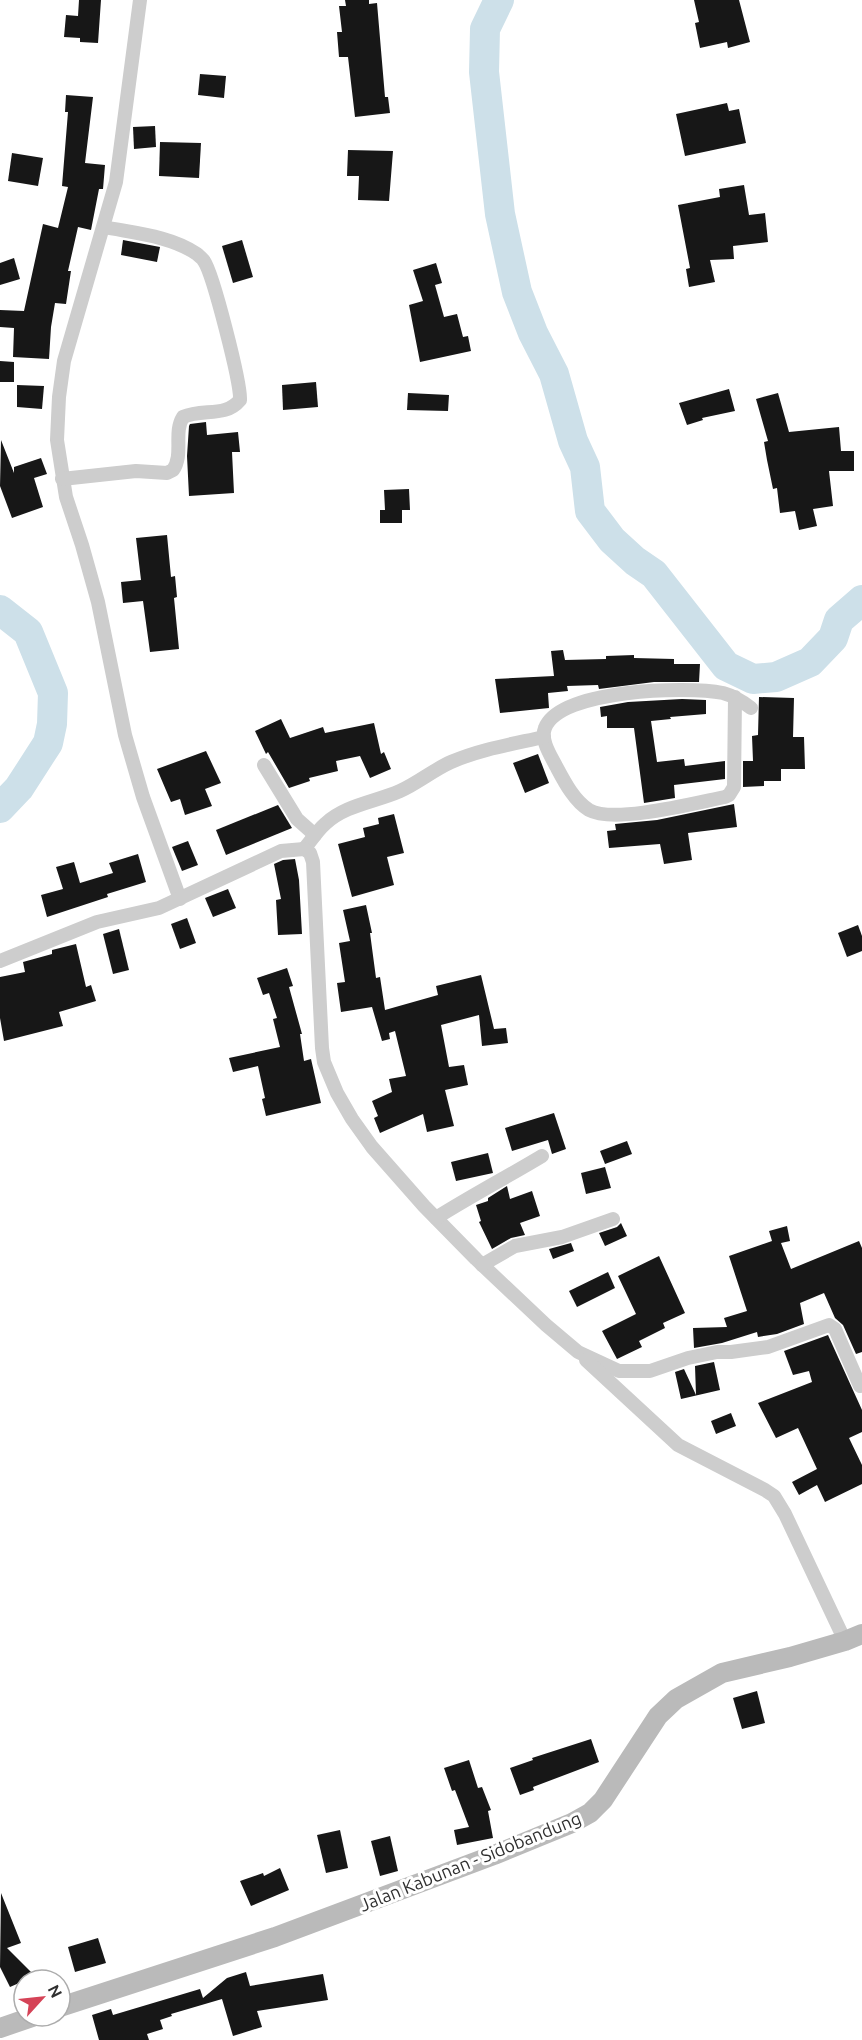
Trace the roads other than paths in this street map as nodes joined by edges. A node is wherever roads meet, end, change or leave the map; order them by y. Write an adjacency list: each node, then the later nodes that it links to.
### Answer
1 (140, 0): 2 (street)
2 (104, 227): 3 (street); 3 (street)
3 (62, 479): 10 (street)
4 (735, 697): 5 (street); 6 (street); 6 (street)
5 (751, 708)
6 (544, 737): 8 (street)
7 (264, 765): 8 (street)
8 (315, 835): 9 (street)
9 (304, 849): 10 (street); 13 (street)
10 (180, 899): 11 (street)
11 (0, 961)
12 (542, 1156): 13 (street)
13 (436, 1218): 15 (street)
14 (613, 1219): 15 (street)
15 (482, 1265): 16 (street)
16 (578, 1352): 17 (street); 18 (street)
17 (860, 1386)
18 (854, 1638): 19 (street, Jalan Kabunan - Sidobandung)
19 (72, 2003)

